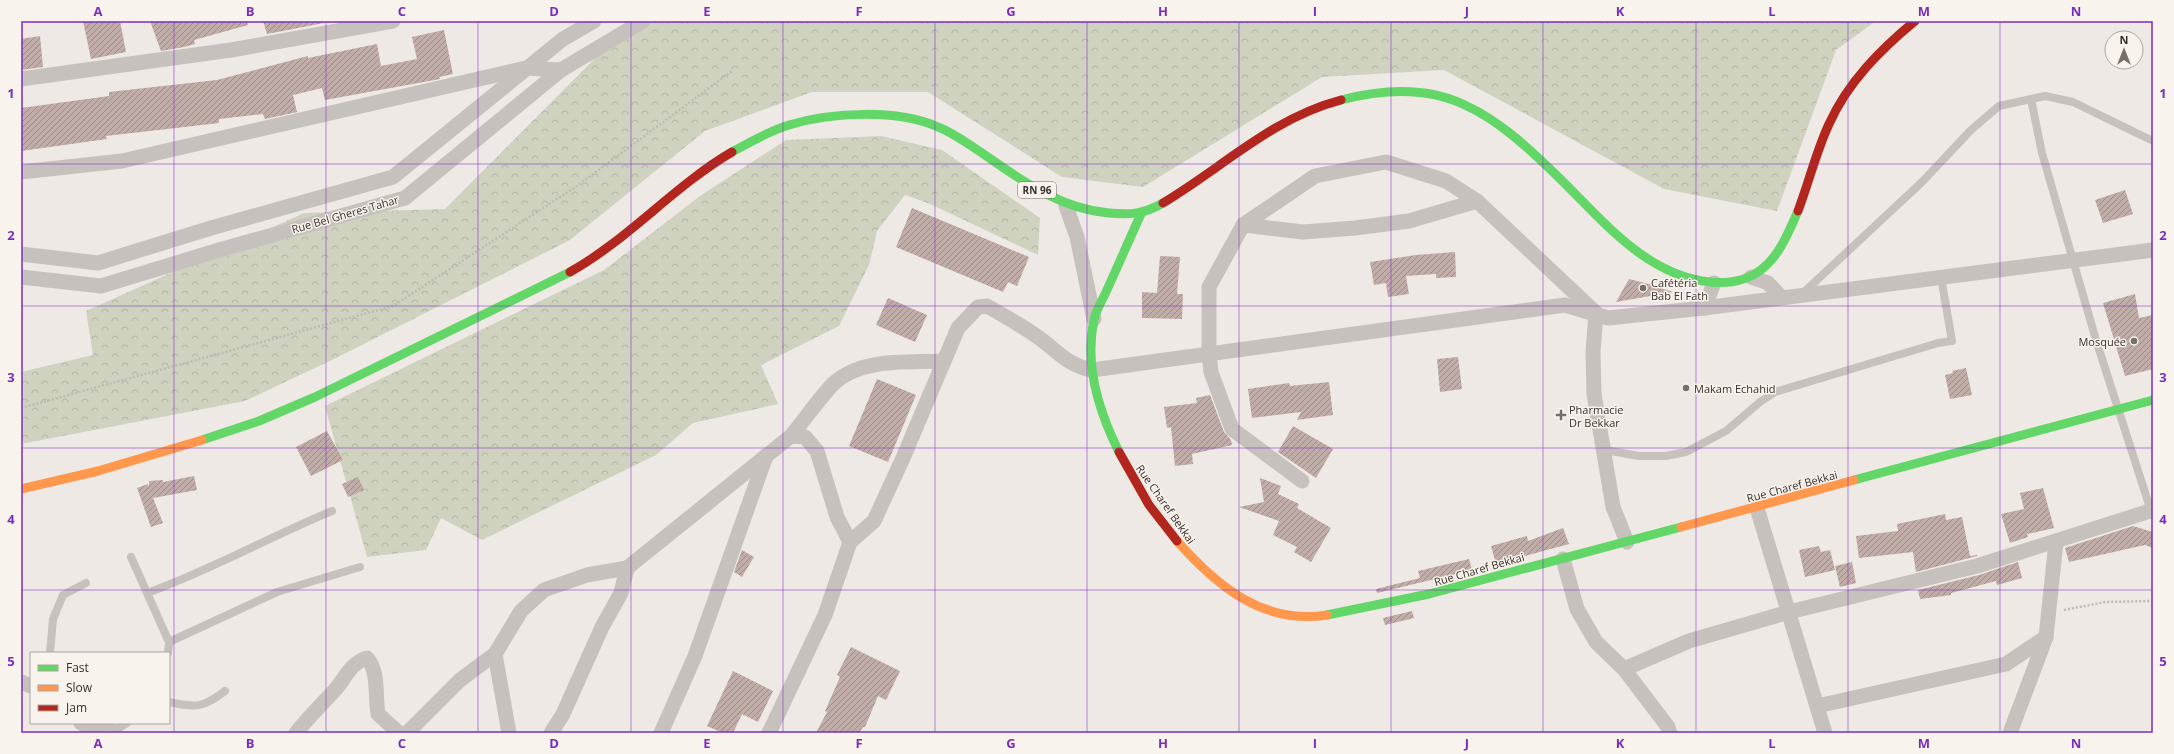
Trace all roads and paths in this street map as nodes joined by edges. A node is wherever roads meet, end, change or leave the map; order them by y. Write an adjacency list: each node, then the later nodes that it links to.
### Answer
1 (393, 21): 8 (street)
2 (594, 21): 5 (street, Rue Bel Gheres Tahar)
3 (642, 21): 6 (street, Rue Bel Gheres Tahar)
4 (1915, 21): 18 (main road, RN 96)
5 (526, 68): 6 (street); 11 (street); 17 (street, Rue Bel Gheres Tahar)
6 (561, 70): 22 (street, Rue Bel Gheres Tahar)
7 (732, 71): 36 (path)
8 (21, 79)
9 (2031, 99): 10 (lane); 19 (lane); 26 (lane)
10 (2153, 141)
11 (21, 172)
12 (1477, 201): 15 (street); 15 (street); 23 (street)
13 (1066, 206): 14 (main road, RN 96); 30 (street); 42 (main road, RN 96)
14 (1141, 214): 24 (main road, RN 96); 30 (main road, Rue Charef Bekkai)
15 (1243, 225): 32 (street)
16 (2153, 250): 19 (street)
17 (21, 254)
18 (1777, 255): 20 (main road, RN 96); 25 (street)
19 (2074, 260): 21 (street); 37 (lane)
20 (1751, 277): 24 (main road, RN 96); 25 (street)
21 (1941, 277): 26 (street); 39 (lane)
22 (21, 278)
23 (1560, 282): 28 (street); 31 (street)
24 (1714, 283): 29 (street)
25 (1768, 283): 27 (street)
26 (1802, 294): 27 (street)
27 (1781, 297): 29 (street)
28 (1565, 305): 31 (street); 32 (street)
29 (1704, 308): 31 (street)
30 (1097, 313): 34 (main road, Rue Charef Bekkai)
31 (1602, 316): 39 (street)
32 (1209, 353): 34 (street); 41 (street)
33 (944, 361): 34 (street); 38 (street); 46 (street)
34 (1092, 370): 50 (main road, Rue Charef Bekkai)
35 (2153, 400): 37 (main road, Rue Charef Bekkai)
36 (21, 408)
37 (2118, 409): 43 (main road, Rue Charef Bekkai); 45 (lane)
38 (791, 436): 40 (street); 46 (street)
39 (1605, 450): 47 (street)
40 (767, 455): 52 (street); 76 (street)
41 (1302, 481)
42 (21, 489)
43 (1757, 508): 47 (main road, Rue Charef Bekkai); 56 (street)
44 (332, 511): 54 (lane)
45 (2152, 511): 48 (street)
46 (850, 542): 77 (street)
47 (1627, 542): 50 (main road, Rue Charef Bekkai)
48 (2056, 542): 56 (street); 57 (street)
49 (131, 557): 54 (lane)
50 (1564, 559): 63 (street)
51 (360, 566): 59 (lane)
52 (628, 568): 62 (street); 75 (street)
53 (86, 583): 60 (lane)
54 (147, 593): 59 (lane)
55 (2153, 601): 57 (path)
56 (1789, 612): 63 (street); 66 (street)
57 (2050, 614): 58 (street)
58 (2046, 638): 66 (street); 80 (street)
59 (169, 642): 61 (lane)
60 (50, 652)
61 (168, 652)
62 (495, 654): 73 (street); 74 (street)
63 (1624, 669): 78 (street)
64 (225, 691): 65 (lane)
65 (170, 702)
66 (1817, 706): 79 (street)
67 (84, 724): 70 (street)
68 (88, 724): 69 (lane)
69 (126, 724)
70 (98, 733)
71 (296, 733): 72 (street)
72 (399, 733)
73 (407, 733)
74 (509, 733)
75 (551, 733)
76 (661, 733)
77 (769, 733)
78 (1670, 733)
79 (1825, 733)
80 (2010, 733)

